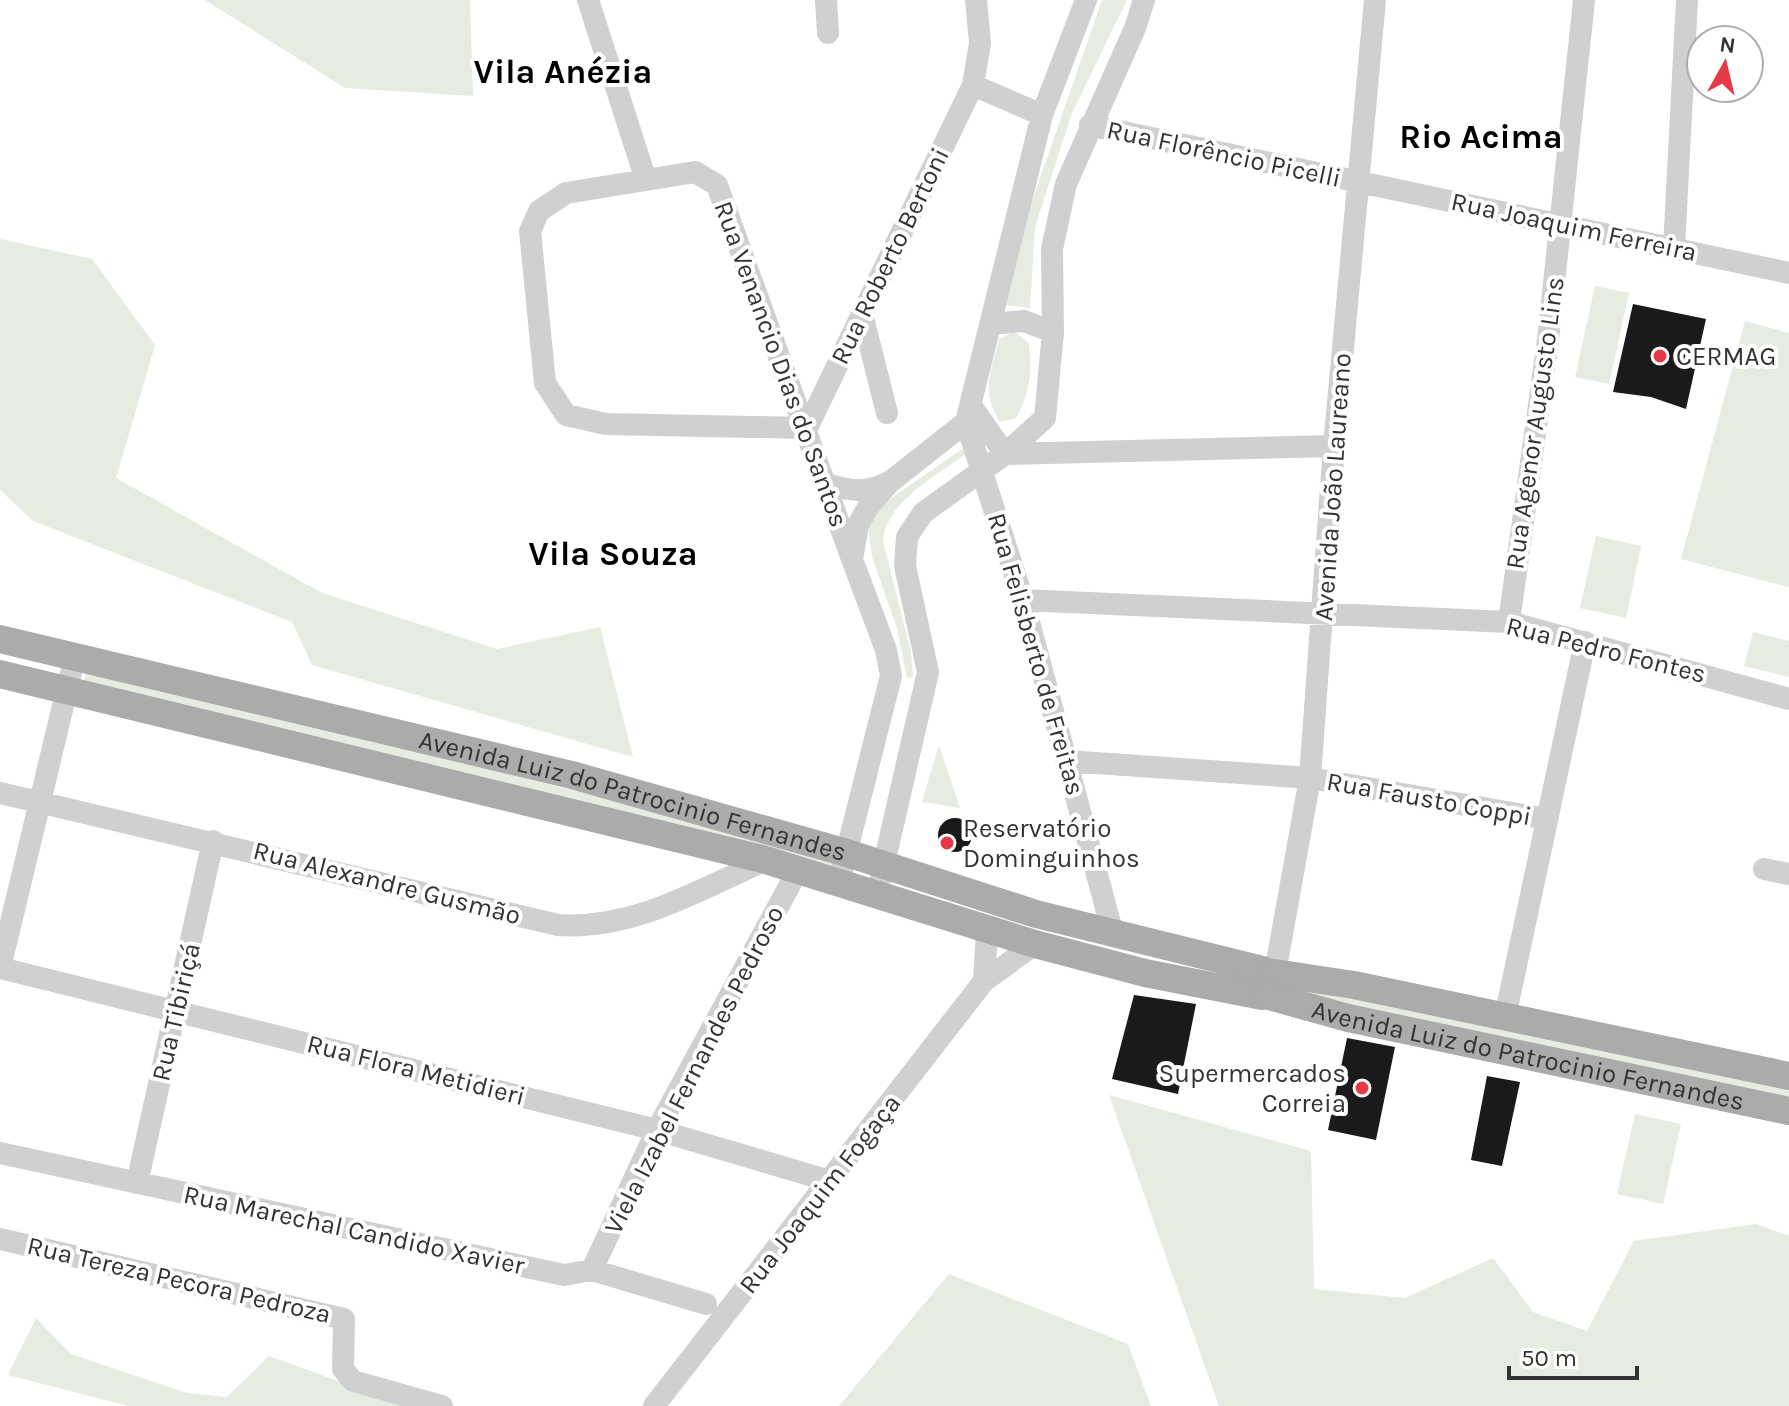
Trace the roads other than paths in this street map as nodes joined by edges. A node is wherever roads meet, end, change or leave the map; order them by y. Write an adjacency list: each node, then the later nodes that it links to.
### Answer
1 (588, 0): 13 (street)
2 (826, 0): 9 (street)
3 (976, 0): 10 (street, Rua Roberto Bertoni)
4 (1086, 0): 11 (street)
5 (1144, 0): 12 (street)
6 (1375, 0): 14 (street, Avenida João Laureano)
7 (1584, 0): 15 (street, Rua Agenor Augusto Lins)
8 (1687, 0): 16 (street)
9 (828, 33)
10 (973, 85): 11 (street); 18 (street, Rua Roberto Bertoni)
11 (1042, 115): 19 (street)
12 (1090, 125): 14 (street, Rua Florêncio Picelli); 20 (street)
13 (645, 177): 24 (street, Rua Venancio Dias do Santos); 24 (street, Rua Venancio Dias do Santos)
14 (1358, 183): 15 (street, Rua Joaquim Ferreira); 25 (street, Avenida João Laureano)
15 (1561, 224): 16 (street, Rua Joaquim Ferreira); 34 (street, Rua Agenor Augusto Lins)
16 (1674, 248): 17 (street, Rua Joaquim Ferreira)
17 (1789, 273)
18 (862, 314): 21 (street); 24 (street, Rua Roberto Bertoni)
19 (992, 324): 20 (street); 22 (street)
20 (1053, 332): 23 (street)
21 (887, 413)
22 (969, 414): 27 (street); 28 (street, Rua Felisberto de Freitas); 29 (street)
23 (1045, 418): 26 (street); 27 (street)
24 (807, 428): 30 (street, Rua Venancio Dias do Santos)
25 (1334, 446): 26 (street); 33 (street, Avenida João Laureano)
26 (1087, 451): 27 (street)
27 (1005, 454): 28 (street)
28 (982, 468): 32 (street, Rua Felisberto de Freitas); 42 (street)
29 (890, 482): 30 (street); 31 (street)
30 (826, 484): 31 (street, Rua Venancio Dias do Santos)
31 (852, 559): 41 (street, Rua Venancio Dias do Santos)
32 (1023, 600): 33 (street, Rua Pedro Fontes); 43 (street, Rua Felisberto de Freitas)
33 (1325, 613): 34 (street, Rua Pedro Fontes); 44 (street, Avenida João Laureano)
34 (1509, 622): 36 (street, Rua Pedro Fontes)
35 (0, 639): 37 (main road, Avenida Luiz do Patrocinio Fernandes)
36 (1585, 642): 40 (street, Rua Pedro Fontes); 47 (street)
37 (75, 656): 39 (street); 49 (main road, Avenida Luiz do Patrocinio Fernandes)
38 (0, 674): 39 (main road, Avenida Luiz do Patrocinio Fernandes)
39 (66, 690): 46 (street); 50 (main road, Avenida Luiz do Patrocinio Fernandes)
40 (1789, 699)
41 (875, 750): 42 (street); 49 (street, Rua Venancio Dias do Santos)
42 (911, 758): 51 (street)
43 (1067, 761): 44 (street, Rua Fausto Coppi); 58 (street, Rua Felisberto de Freitas)
44 (1310, 778): 47 (street, Rua Fausto Coppi); 62 (street, Avenida João Laureano)
45 (0, 793): 46 (street, Rua Alexandre Gusmão)
46 (41, 803): 48 (street, Rua Alexandre Gusmão); 60 (street)
47 (1547, 819): 64 (street)
48 (213, 841): 50 (street, Rua Alexandre Gusmão); 63 (street, Rua Tibiriçá)
49 (847, 853): 51 (main road, Avenida Luiz do Patrocinio Fernandes); 55 (street, Rua Venancio Dias do Santos)
50 (766, 860): 53 (main road, Avenida Luiz do Patrocinio Fernandes)
51 (884, 866): 56 (street); 58 (main road, Avenida Luiz do Patrocinio Fernandes)
52 (1764, 869): 54 (street)
53 (798, 870): 55 (main road, Avenida Luiz do Patrocinio Fernandes); 67 (street, Viela Izabel Fernandes Pedroso)
54 (1789, 874)
55 (839, 882): 56 (main road, Avenida Luiz do Patrocinio Fernandes)
56 (876, 894): 57 (main road, Avenida Luiz do Patrocinio Fernandes)
57 (987, 930): 59 (main road, Avenida Luiz do Patrocinio Fernandes); 61 (street)
58 (1113, 934): 62 (main road, Avenida Luiz do Patrocinio Fernandes)
59 (1035, 944): 61 (street, Rua Joaquim Fogaça); 62 (main road, Avenida Luiz do Patrocinio Fernandes)
60 (0, 968): 63 (street, Rua Flora Metidieri)
61 (984, 981): 69 (street, Rua Joaquim Fogaça)
62 (1267, 984): 64 (main road, Avenida Luiz do Patrocinio Fernandes); 66 (main road, Avenida Luiz do Patrocinio Fernandes)
63 (177, 1009): 67 (street, Rua Flora Metidieri); 70 (street, Rua Tibiriçá)
64 (1505, 1017): 65 (main road, Avenida Luiz do Patrocinio Fernandes)
65 (1789, 1076)
66 (1789, 1111)
67 (657, 1130): 69 (street, Rua Flora Metidieri); 72 (street, Viela Izabel Fernandes Pedroso)
68 (0, 1153): 70 (street, Rua Marechal Candido Xavier)
69 (830, 1181): 75 (street, Rua Joaquim Fogaça)
70 (137, 1183): 72 (street, Rua Marechal Candido Xavier)
71 (0, 1239): 74 (street, Rua Tereza Pecora Pedroza)
72 (592, 1270): 73 (street, Rua Marechal Candido Xavier)
73 (706, 1304)
74 (442, 1406)
75 (654, 1406)

